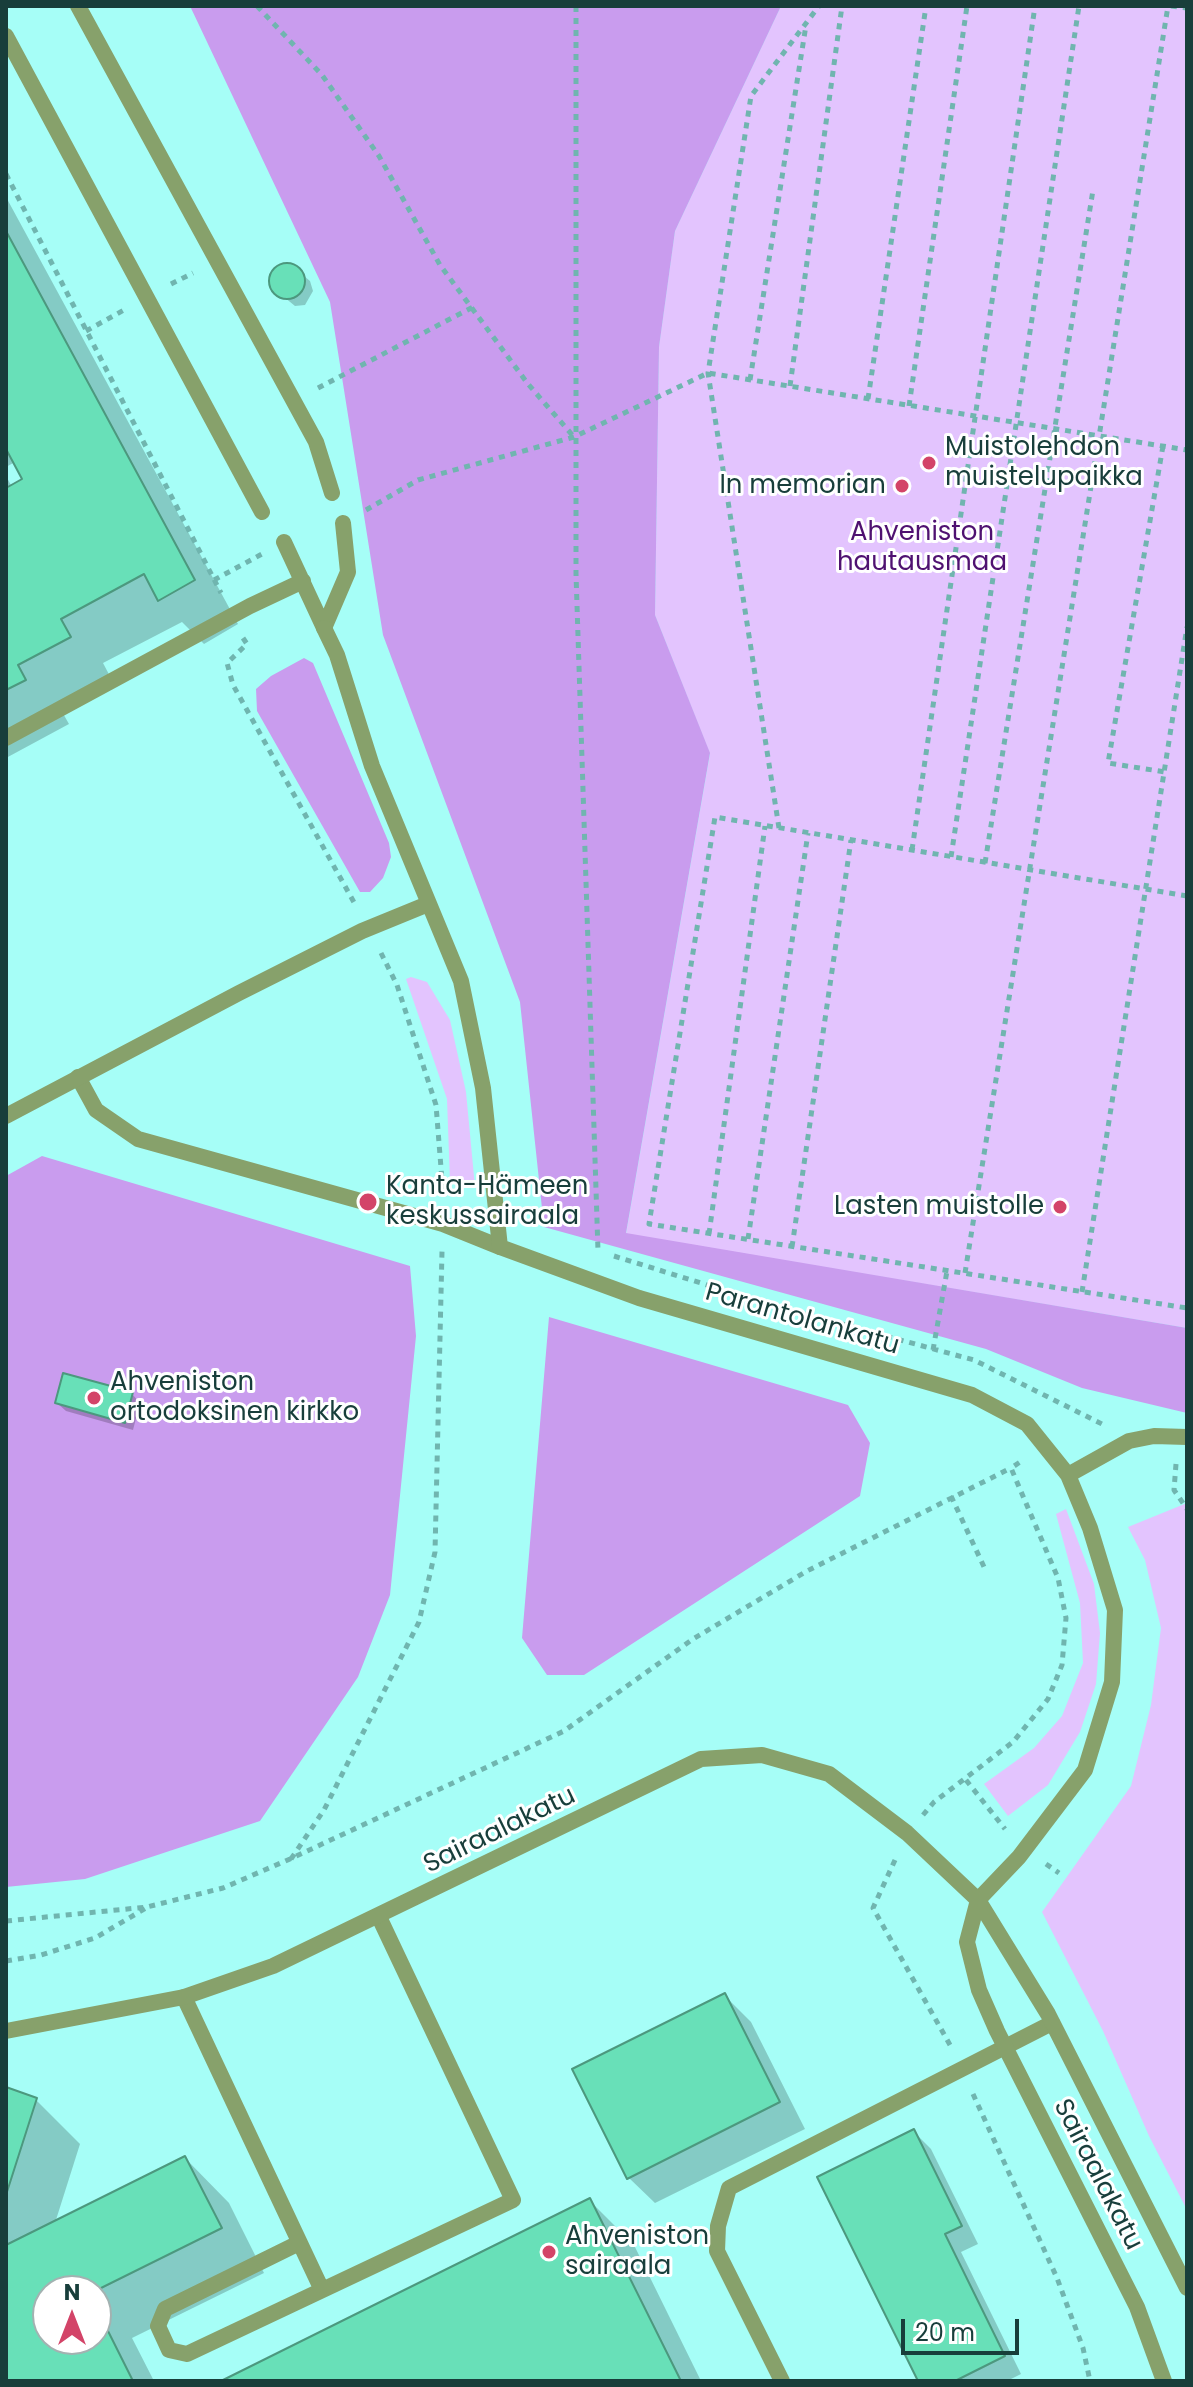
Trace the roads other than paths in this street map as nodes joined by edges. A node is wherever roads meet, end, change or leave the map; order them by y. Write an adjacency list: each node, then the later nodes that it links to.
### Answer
1 (78, 6): 3 (street)
2 (6, 36): 4 (street)
3 (332, 493)
4 (262, 512)
5 (343, 523): 8 (street)
6 (284, 542): 7 (street)
7 (303, 581): 8 (street); 9 (street)
8 (324, 628): 10 (street)
9 (6, 738)
10 (428, 904): 11 (street); 13 (street)
11 (78, 1077): 12 (street); 13 (street, Parantolankatu)
12 (6, 1116)
13 (500, 1247): 15 (street, Parantolankatu)
14 (1184, 1436): 15 (street)
15 (1068, 1475): 16 (street, Sairaalakatu)
16 (978, 1900): 17 (street, Sairaalakatu); 19 (street, Sairaalakatu); 21 (street, Sairaalakatu)
17 (379, 1917): 18 (street, Sairaalakatu); 24 (street)
18 (184, 1997): 20 (street, Sairaalakatu); 22 (street)
19 (1052, 2023): 21 (street); 23 (street, Sairaalakatu)
20 (6, 2031)
21 (1006, 2048): 25 (street); 26 (street, Sairaalakatu)
22 (299, 2243): 24 (street); 24 (street)
23 (1187, 2288)
24 (322, 2290)
25 (782, 2381)
26 (1164, 2381)

